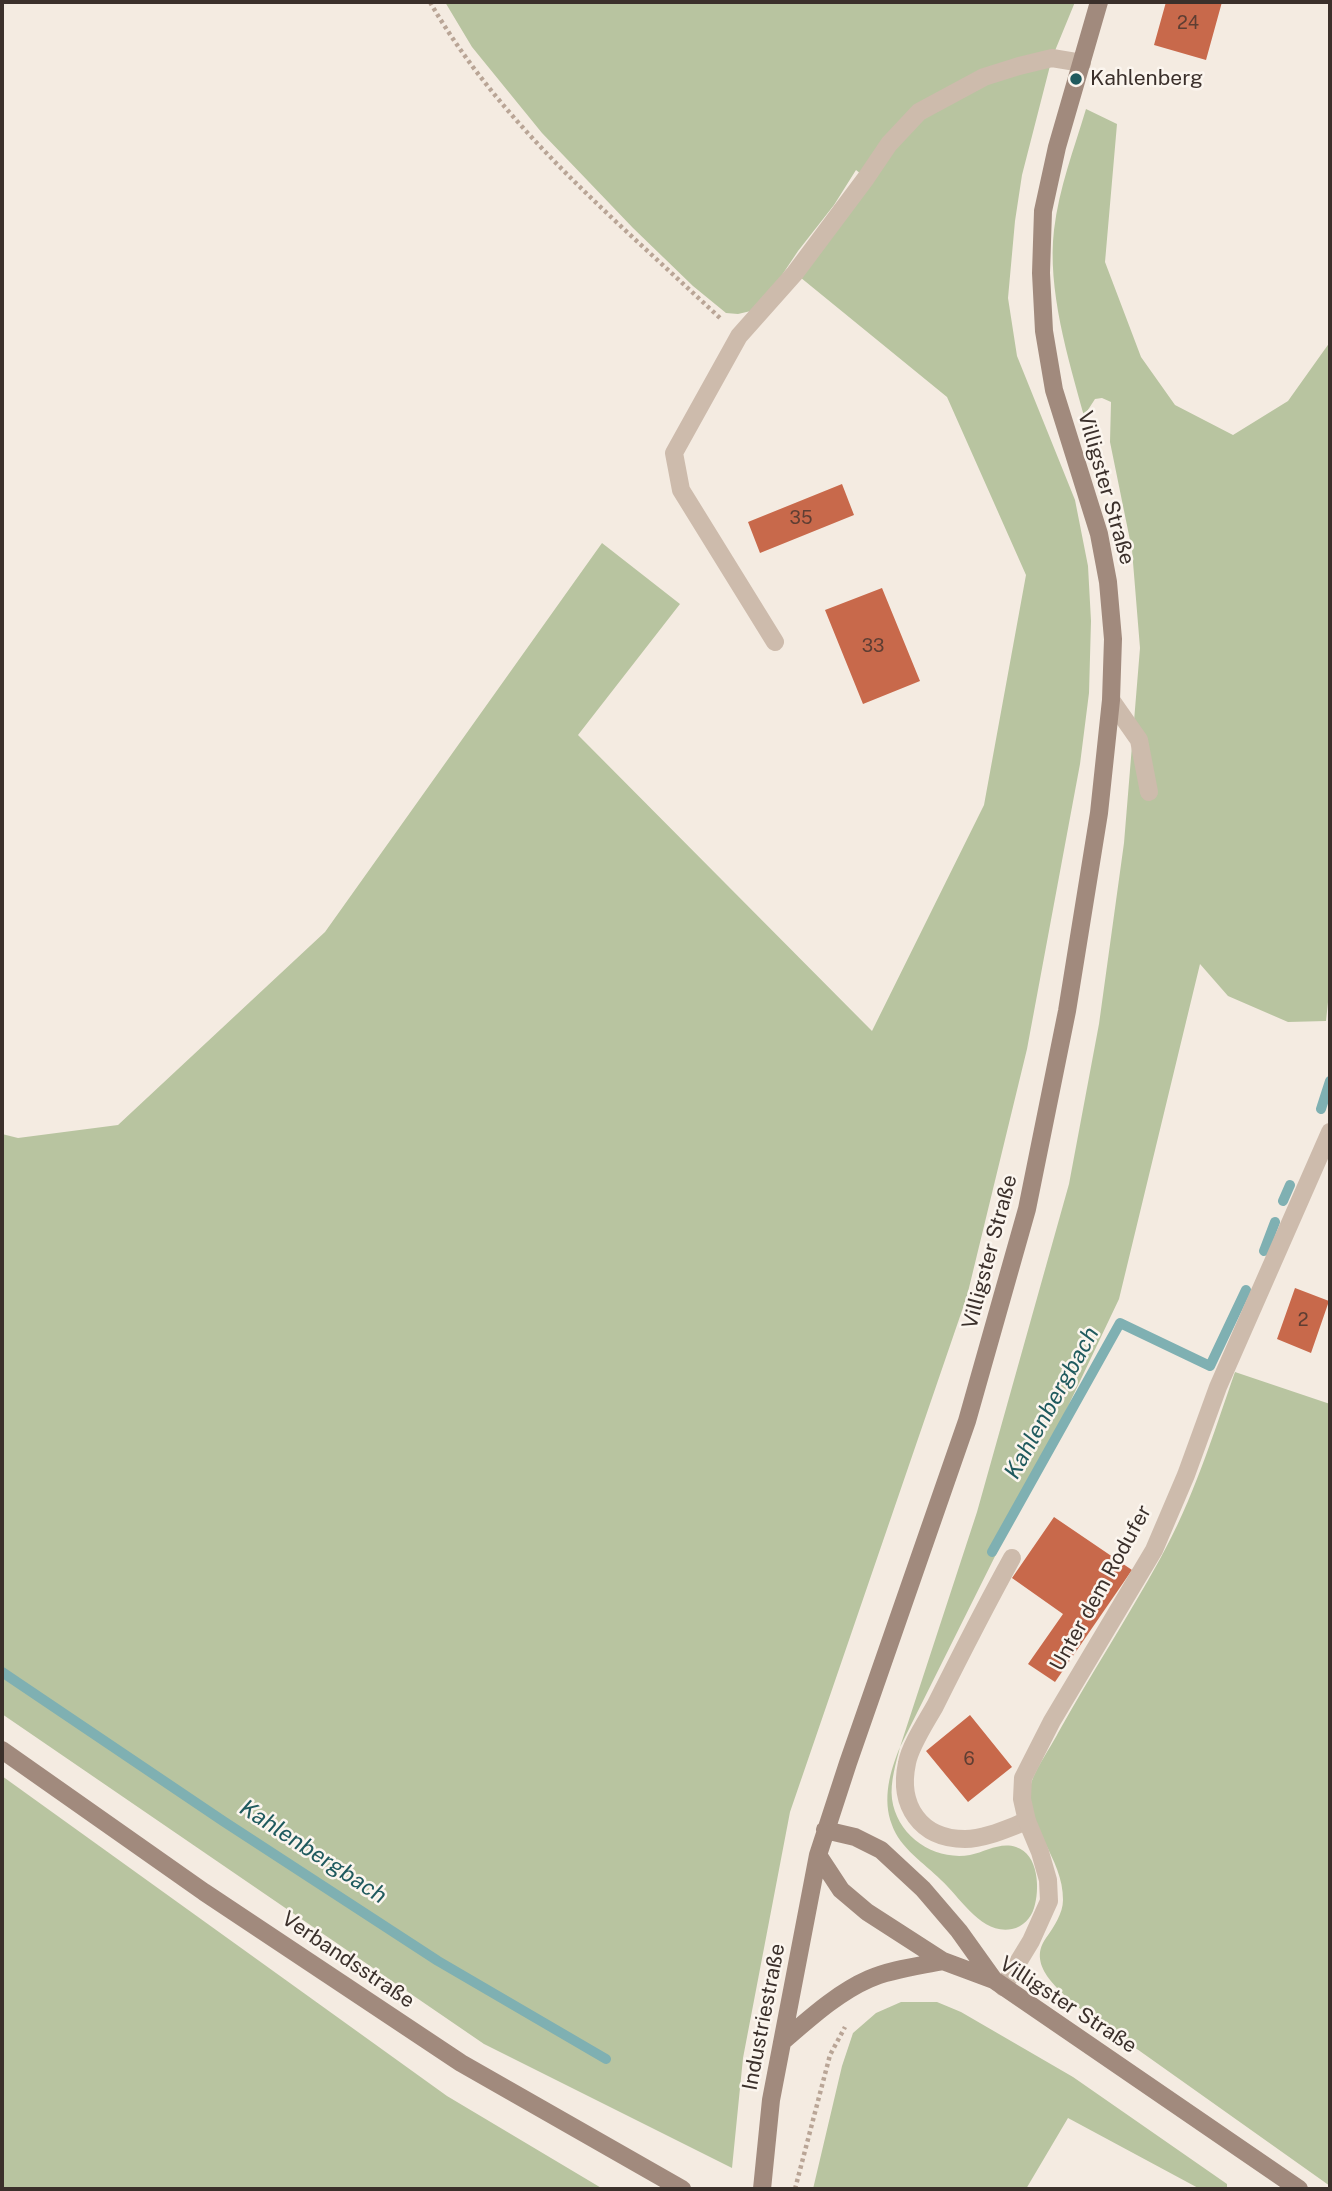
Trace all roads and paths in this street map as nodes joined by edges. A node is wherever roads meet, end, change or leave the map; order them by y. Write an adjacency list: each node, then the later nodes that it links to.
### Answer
1 (430, 2): 4 (path)
2 (1099, 2): 3 (main road, Villigster Straße)
3 (1082, 63): 4 (street); 6 (main road, Villigster Straße)
4 (739, 336): 5 (street)
5 (775, 642)
6 (1111, 700): 7 (street); 12 (main road, Villigster Straße)
7 (1149, 792)
8 (1330, 1132): 11 (street, Unter dem Rodufer)
9 (1012, 1558): 11 (street)
10 (2, 1750): 18 (main road, Verbandsstraße)
11 (1027, 1821): 15 (street, Unter dem Rodufer)
12 (825, 1830): 13 (main road, Villigster Straße); 15 (main road)
13 (818, 1855): 14 (main road, Villigster Straße); 17 (main road, Industriestraße)
14 (943, 1961): 15 (main road, Villigster Straße); 17 (main road)
15 (999, 1984): 21 (main road, Villigster Straße)
16 (847, 2022): 20 (path)
17 (782, 2042): 19 (main road, Industriestraße)
18 (681, 2189)
19 (762, 2189)
20 (795, 2189)
21 (1299, 2189)

